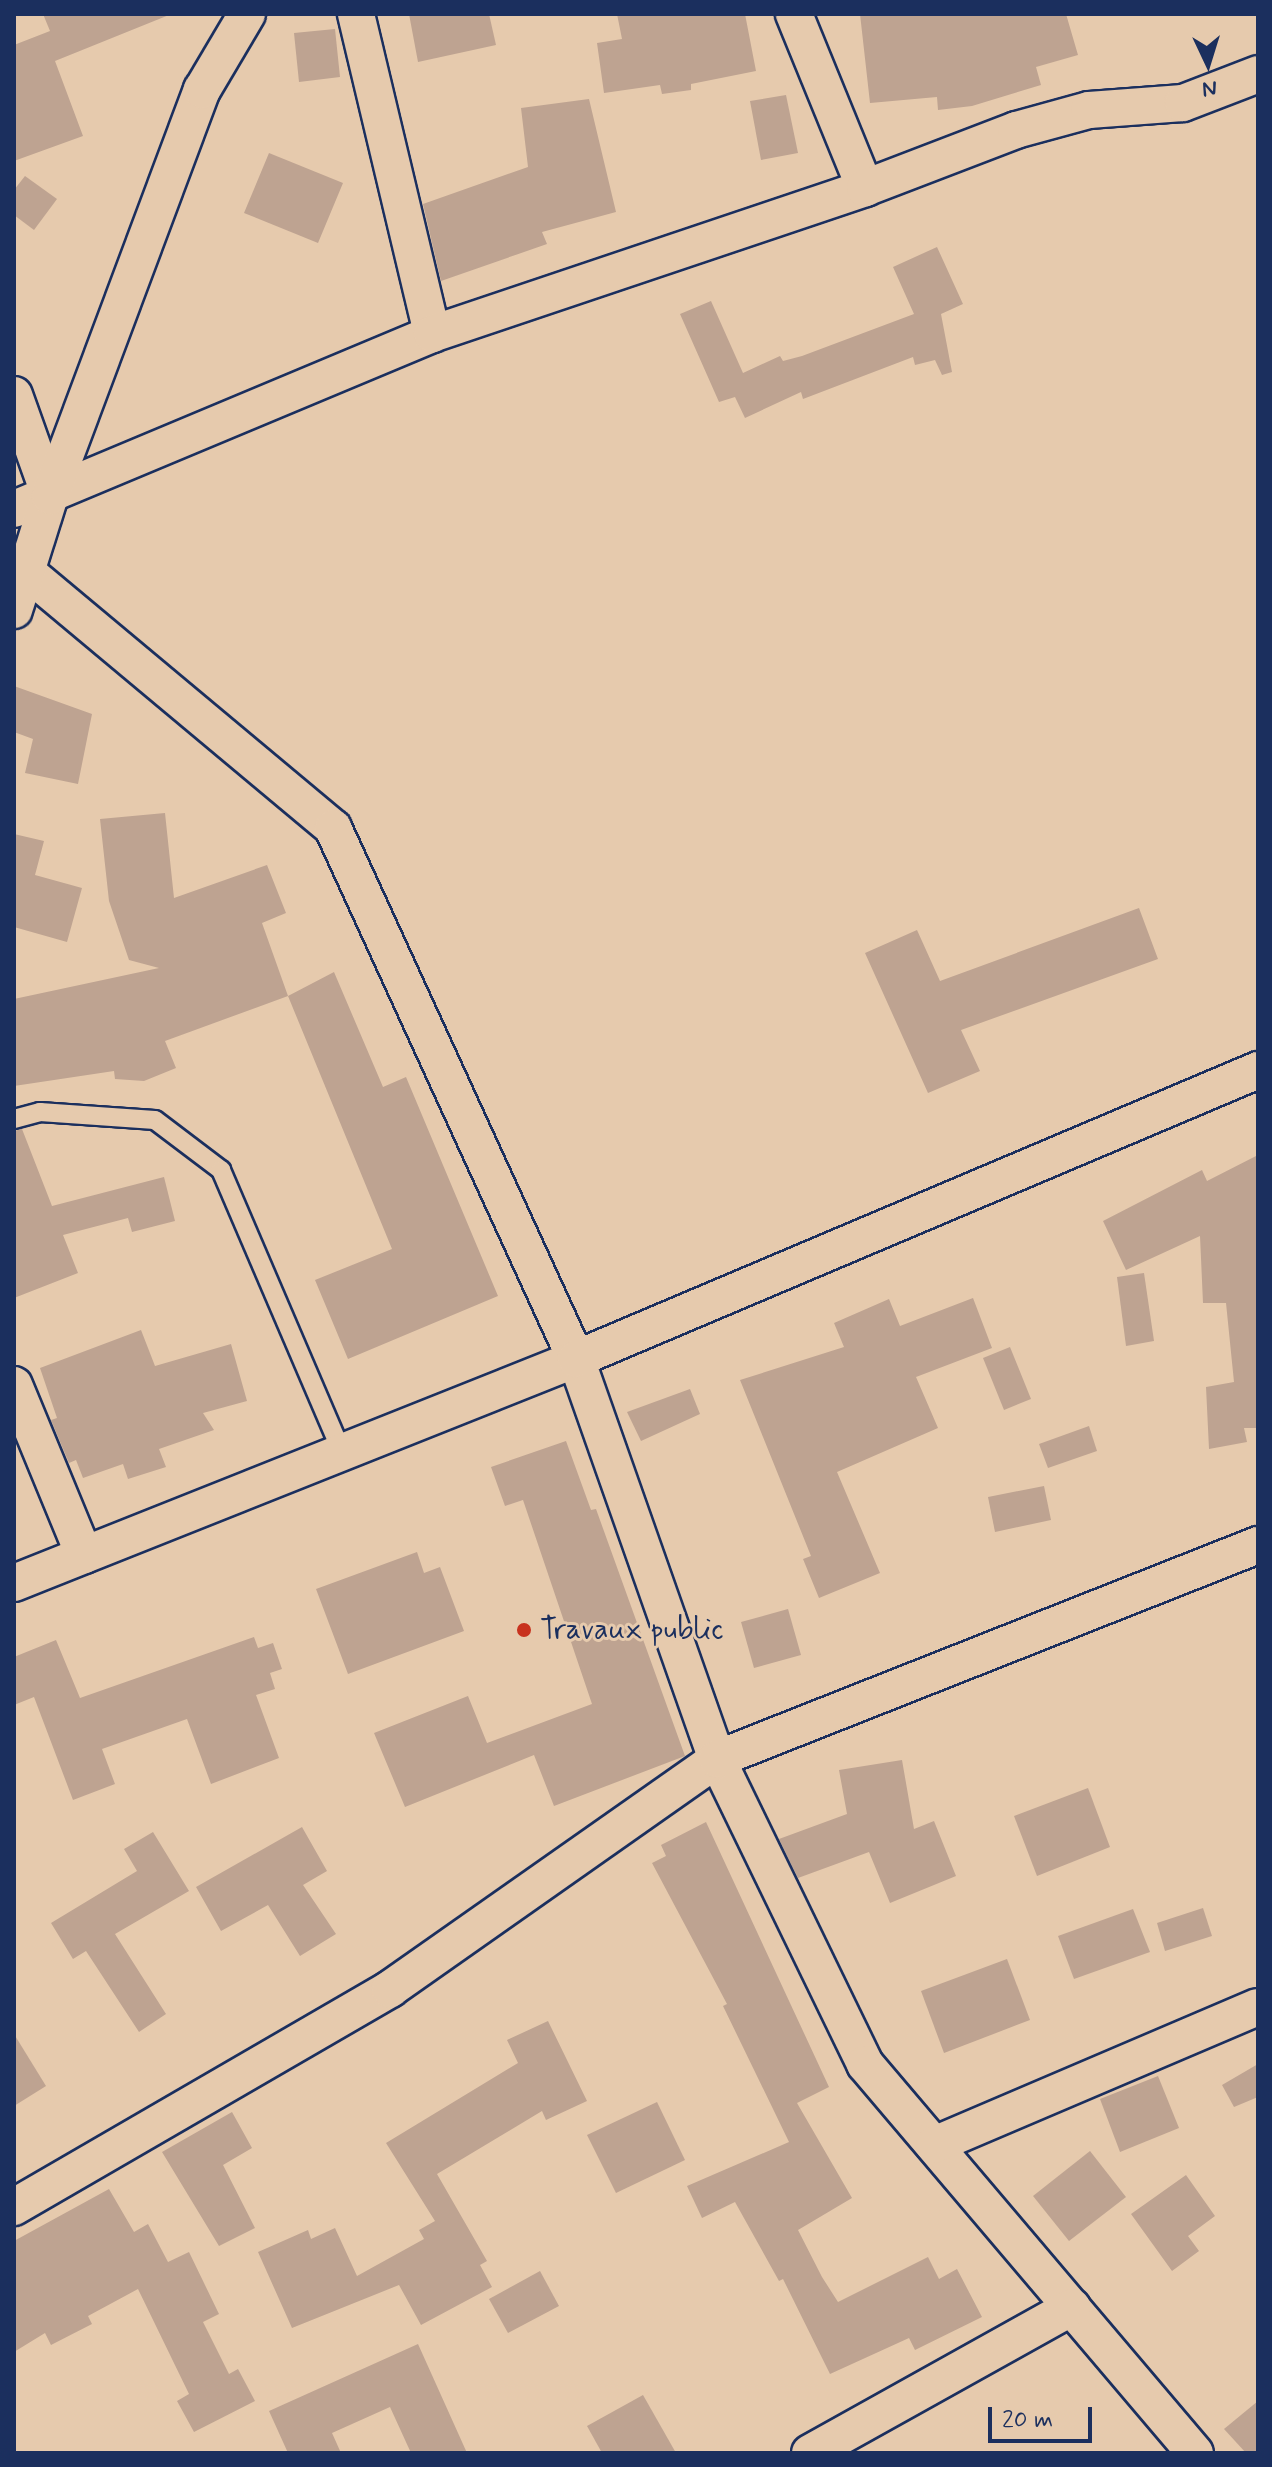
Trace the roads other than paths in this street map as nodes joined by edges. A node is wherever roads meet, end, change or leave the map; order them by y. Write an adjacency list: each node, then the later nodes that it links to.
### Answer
1 (247, 14): 8 (street)
2 (356, 14): 6 (street)
3 (794, 14): 5 (street)
4 (1258, 74): 5 (street)
5 (865, 188): 6 (street)
6 (432, 334): 8 (street)
7 (14, 395): 8 (street)
8 (50, 496): 9 (street); 10 (street)
9 (14, 509)
10 (27, 572): 11 (street); 14 (street)
11 (14, 610)
12 (1258, 1070): 14 (street)
13 (14, 1119): 16 (lane)
14 (576, 1359): 16 (street); 20 (street)
15 (14, 1385): 18 (street)
16 (342, 1452): 18 (street)
17 (1258, 1545): 20 (street)
18 (84, 1555): 19 (street)
19 (14, 1583)
20 (717, 1759): 22 (street); 23 (street)
21 (1258, 2007): 22 (street)
22 (934, 2145): 24 (street)
23 (14, 2207)
24 (1072, 2307): 25 (street); 26 (street)
25 (810, 2453)
26 (1195, 2453)

